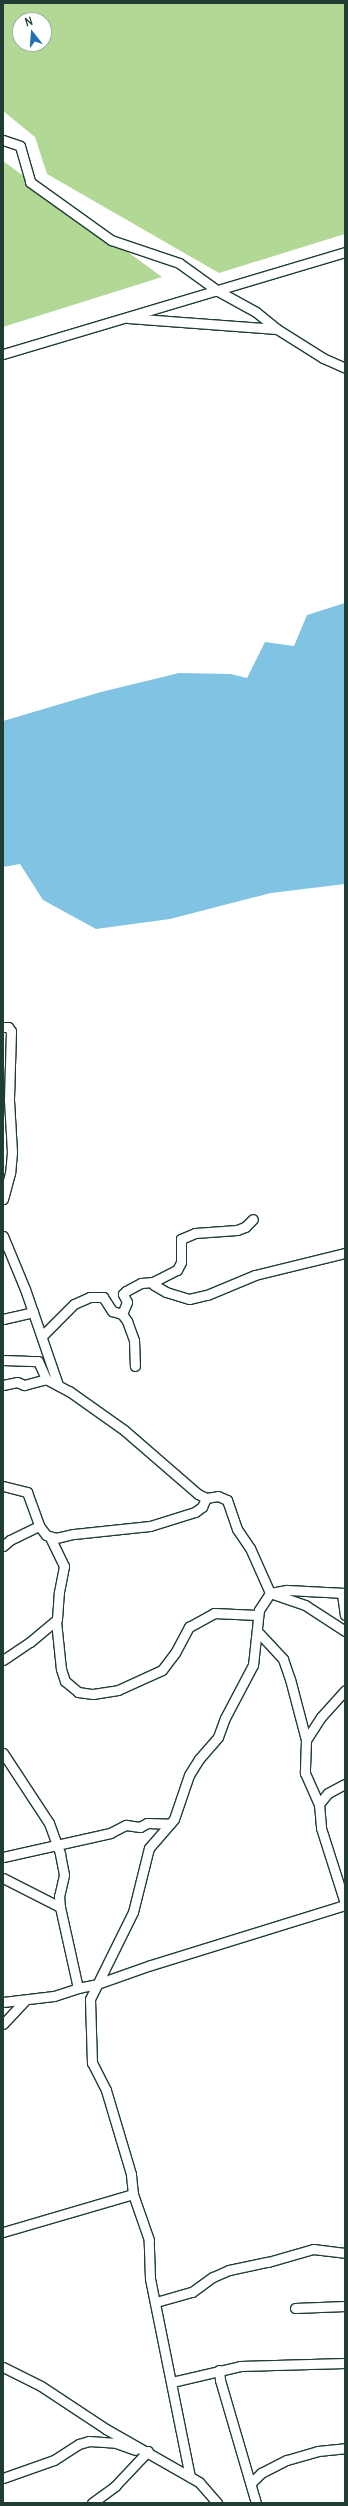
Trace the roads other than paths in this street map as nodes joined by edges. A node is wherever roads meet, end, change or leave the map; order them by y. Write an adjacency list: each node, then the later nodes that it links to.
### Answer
1 (3, 140): 3 (street)
2 (345, 252): 3 (street)
3 (218, 290): 4 (street); 5 (street)
4 (122, 318): 5 (street); 6 (street)
5 (277, 329): 7 (street)
6 (3, 354)
7 (345, 368)
8 (3, 1027): 9 (street)
9 (3, 1198)
10 (253, 1219): 13 (street)
11 (3, 1236): 14 (street)
12 (345, 1253): 13 (street)
13 (153, 1282): 15 (street)
14 (33, 1312): 16 (street); 17 (street)
15 (122, 1314): 17 (street); 19 (street)
16 (3, 1319)
17 (42, 1336): 22 (street)
18 (3, 1360): 20 (street)
19 (135, 1366)
20 (46, 1379): 21 (street); 22 (street)
21 (3, 1385)
22 (58, 1385): 24 (street)
23 (3, 1486): 25 (street)
24 (206, 1498): 26 (street); 28 (street)
25 (39, 1526): 26 (street); 27 (street)
26 (50, 1537): 32 (street)
27 (3, 1546)
28 (270, 1593): 29 (street); 30 (street); 33 (street)
29 (343, 1594): 31 (street)
30 (257, 1615): 32 (street); 34 (street)
31 (345, 1615)
32 (56, 1621): 35 (street)
33 (345, 1631)
34 (258, 1632): 37 (street); 41 (street)
35 (3, 1660)
36 (345, 1690): 37 (street)
37 (306, 1740): 40 (street)
38 (3, 1753): 42 (street)
39 (345, 1784): 40 (street)
40 (319, 1804): 45 (street)
41 (170, 1824): 42 (street); 47 (street)
42 (56, 1844): 43 (street); 46 (street)
43 (3, 1857)
44 (3, 1878): 46 (street)
45 (345, 1904): 47 (street)
46 (60, 1907): 48 (street)
47 (97, 1984): 48 (street); 52 (street)
48 (78, 1988): 49 (street)
49 (25, 2000): 50 (street); 51 (street)
50 (3, 2002)
51 (3, 2024)
52 (133, 2194): 53 (street); 55 (street)
53 (3, 2232)
54 (345, 2253): 55 (street)
55 (156, 2302): 61 (street)
56 (345, 2306): 57 (street)
57 (295, 2308)
58 (345, 2363): 60 (street)
59 (3, 2367): 63 (street)
60 (219, 2370): 61 (street); 66 (street)
61 (172, 2382): 64 (street)
62 (345, 2448): 66 (street)
63 (146, 2453): 64 (street); 65 (street); 67 (street)
64 (190, 2477): 68 (street)
65 (3, 2478)
66 (252, 2482): 69 (street)
67 (92, 2503)
68 (217, 2503)
69 (256, 2503)

